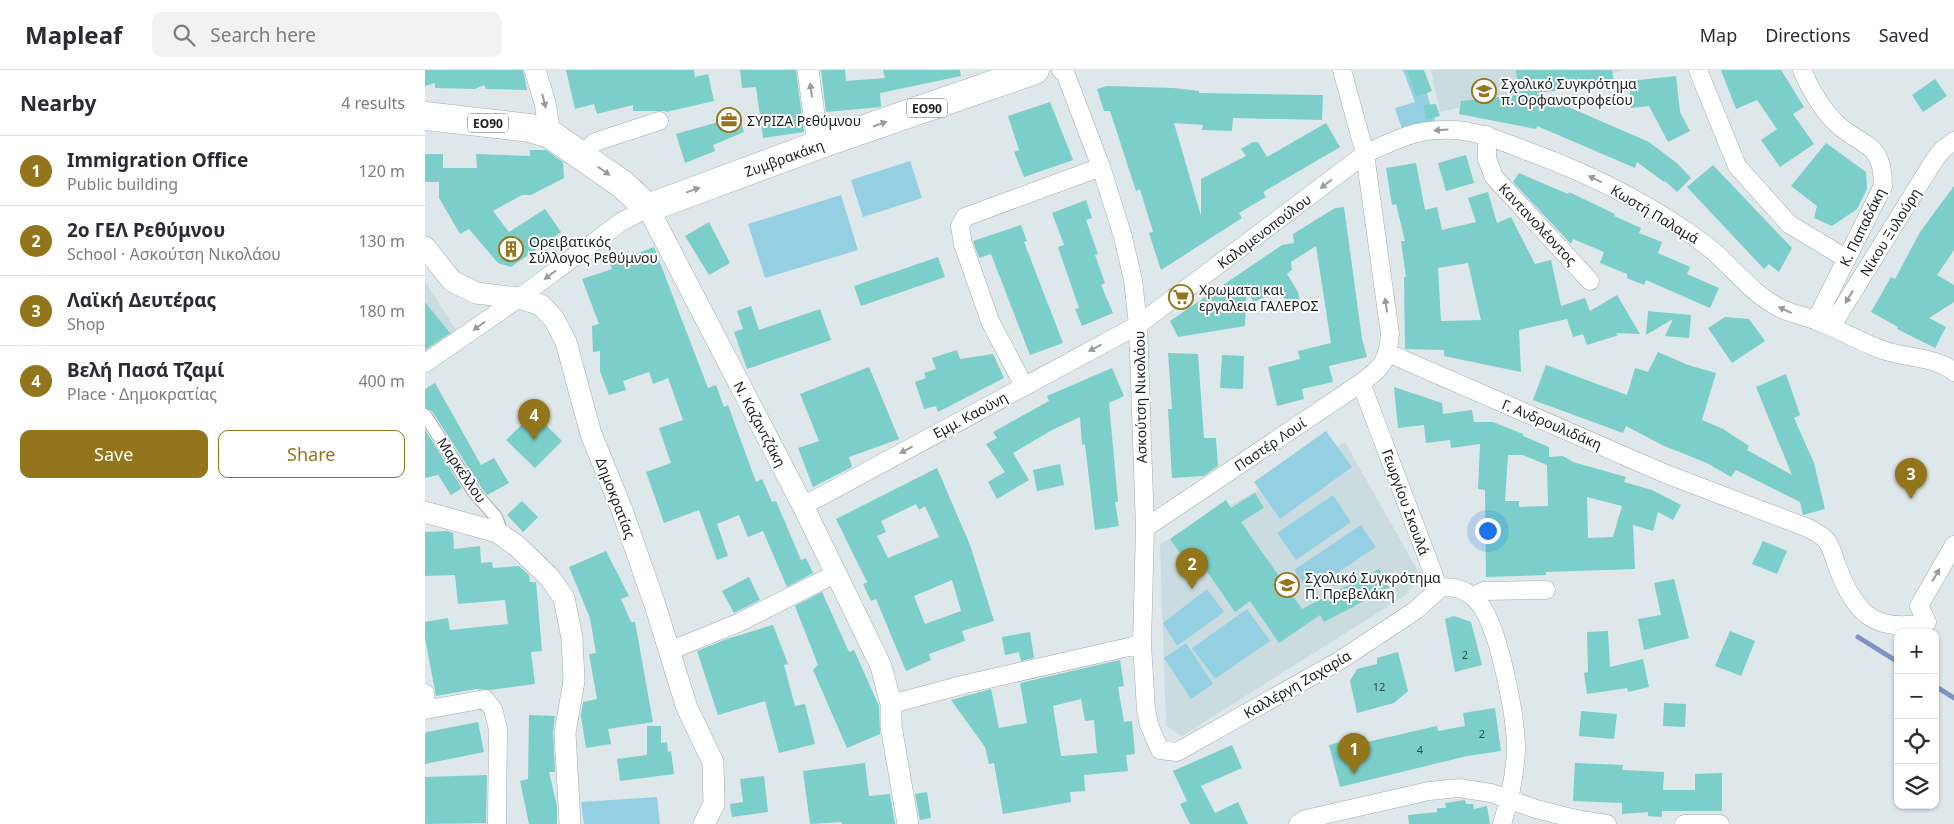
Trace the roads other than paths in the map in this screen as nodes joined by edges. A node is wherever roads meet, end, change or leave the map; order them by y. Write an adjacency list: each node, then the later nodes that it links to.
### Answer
1 (535, 70): 10 (street, one-way to 10)
2 (808, 70): 13 (street, one-way to 2)
3 (1035, 70): 13 (main road, Ζυμβρακάκη / ΕΟ90, one-way to 3)
4 (1061, 70): 16 (street, Ασκούτση Νικολάου)
5 (1342, 70): 14 (street)
6 (1698, 70): 19 (street)
7 (1803, 70): 19 (street, Κ. Παπαδάκη)
8 (425, 116): 10 (main road, ΕΟ90)
9 (659, 121): 15 (street)
10 (550, 134): 15 (main road, Ν. Καζαντζάκη / ΕΟ90)
11 (1487, 135): 14 (street, Κωστή Παλαμά, one-way to 14); 20 (street, Καντανολέοντος); 22 (street, Κωστή Παλαμά, one-way to 11)
12 (1954, 141): 22 (street, Νίκου Ξυλούρη, one-way to 22)
13 (817, 145): 17 (main road, Ζυμβρακάκη / ΕΟ90, one-way to 13)
14 (1365, 154): 23 (street, Καλομενοπούλου, one-way to 23); 24 (street, one-way to 14)
15 (581, 155): 17 (main road, Ν. Καζαντζάκη / ΕΟ90, one-way to 17)
16 (1101, 167): 23 (street, Ασκούτση Νικολάου); 28 (street)
17 (648, 208): 21 (street, one-way to 21); 30 (street, Ν. Καζαντζάκη)
18 (425, 247): 21 (street, Δημοκρατίας)
19 (1847, 259): 22 (street, Κ. Παπαδάκη)
20 (1590, 281)
21 (519, 298): 25 (street, one-way to 25); 40 (street, Δημοκρατίας)
22 (1823, 324): 26 (street, Κωστή Παλαμά)
23 (1138, 325): 28 (street, Εμμ. Καούνη, one-way to 28); 32 (street, Ασκούτση Νικολάου)
24 (1388, 353): 27 (street, Παστέρ Λουί); 34 (street, Γ. Ανδρουλιδάκη, one-way to 34)
25 (425, 363)
26 (1954, 372)
27 (1361, 383): 32 (street, Παστέρ Λουί); 36 (street, Γεωργίου Σκουλά)
28 (1024, 386): 30 (street, Εμμ. Καούνη, one-way to 30)
29 (425, 415): 33 (street, Μαρκέλλου)
30 (803, 506): 35 (street, Ν. Καζαντζάκη)
31 (425, 512): 33 (street)
32 (1145, 528): 39 (street, Ασκούτση Νικολάου)
33 (497, 532): 46 (street)
34 (1954, 545)
35 (835, 574): 40 (street); 42 (street, Ν. Καζαντζάκη)
36 (1439, 590): 38 (street); 43 (street, Καλλέργη Ζαχαρία)
37 (1546, 590): 38 (street)
38 (1473, 596): 44 (street)
39 (1142, 644): 42 (street); 43 (street, Ασκούτση Νικολάου)
40 (669, 651): 47 (street, Δημοκρατίας)
41 (426, 704): 45 (street)
42 (891, 704): 48 (street, Ν. Καζαντζάκη)
43 (1154, 736)
44 (1510, 799): 49 (street); 50 (street); 51 (street)
45 (497, 824)
46 (570, 824)
47 (704, 824)
48 (909, 824)
49 (1297, 824)
50 (1502, 824)
51 (1607, 824)
52 (1684, 824): 53 (street)
53 (1720, 824)

